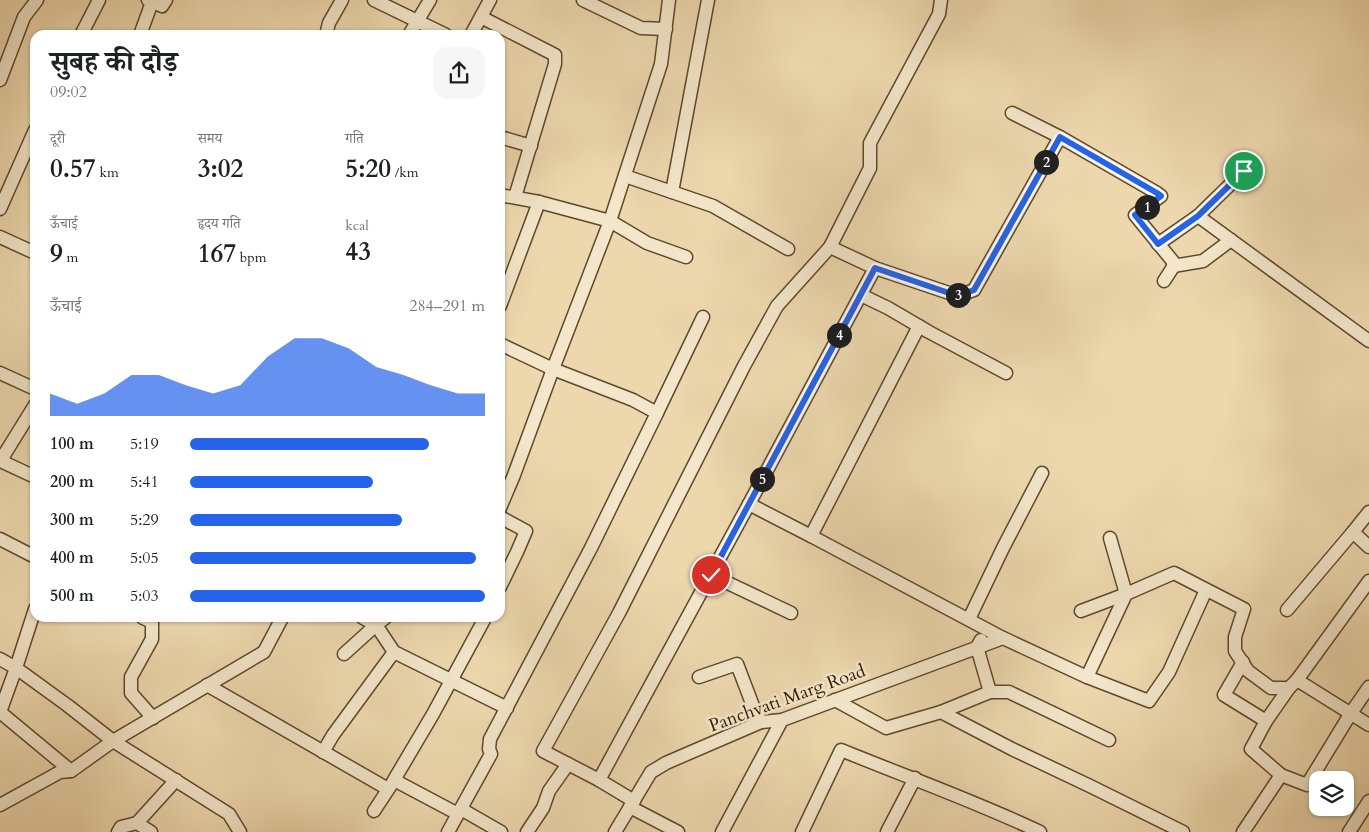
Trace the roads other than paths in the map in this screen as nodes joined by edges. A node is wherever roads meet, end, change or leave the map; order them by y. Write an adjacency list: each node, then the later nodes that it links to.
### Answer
1 (37, 0): 23 (street)
2 (99, 0): 17 (street)
3 (166, 0): 13 (street)
4 (342, 0): 19 (street)
5 (374, 0): 15 (street)
6 (430, 0): 15 (street)
7 (490, 0): 14 (street)
8 (583, 0): 16 (street)
9 (659, 0): 16 (street)
10 (669, 0): 16 (street)
11 (708, 0): 31 (street)
12 (941, 0): 41 (street)
13 (150, 1): 18 (street)
14 (481, 17): 22 (street); 28 (street)
15 (417, 21): 20 (street); 21 (street)
16 (666, 22): 30 (street)
17 (84, 30)
18 (141, 30)
19 (327, 30)
20 (412, 30)
21 (436, 30)
22 (474, 30)
23 (0, 80)
24 (1012, 113): 25 (street)
25 (1060, 137): 40 (street); 46 (street)
26 (505, 138): 28 (street)
27 (30, 141): 35 (street)
28 (531, 146): 33 (street)
29 (1244, 171): 36 (street)
30 (625, 176): 31 (street); 37 (street)
31 (672, 192): 42 (street)
32 (505, 196): 33 (street)
33 (515, 197): 34 (street)
34 (539, 202): 37 (street); 48 (street)
35 (0, 209)
36 (1198, 216): 39 (street); 40 (street)
37 (610, 222): 44 (street); 54 (street)
38 (0, 237): 43 (street)
39 (1231, 240): 45 (street); 52 (street)
40 (1158, 244): 45 (street)
41 (830, 247): 46 (street); 114 (street)
42 (788, 249)
43 (30, 251)
44 (686, 257)
45 (1173, 266): 47 (street)
46 (875, 268): 49 (street)
47 (1164, 281)
48 (505, 293)
49 (861, 295): 51 (street); 63 (street)
50 (703, 318): 59 (street)
51 (919, 326): 56 (street); 67 (street)
52 (1369, 341)
53 (505, 346): 54 (street)
54 (553, 368): 59 (street); 62 (street)
55 (0, 373): 57 (street)
56 (1006, 373)
57 (30, 387)
58 (30, 413): 61 (street)
59 (657, 413): 103 (street)
60 (1042, 473): 80 (street)
61 (30, 475)
62 (505, 496)
63 (749, 504): 67 (street); 72 (street)
64 (1369, 512): 66 (street)
65 (505, 520): 73 (street)
66 (1353, 532): 70 (street); 77 (street)
67 (811, 536): 80 (street)
68 (1110, 538): 76 (street)
69 (0, 539): 71 (street)
70 (1369, 547)
71 (30, 554)
72 (711, 575): 79 (street); 119 (street)
73 (505, 577)
74 (1369, 581): 98 (street)
75 (1206, 590): 76 (street); 93 (street); 96 (street)
76 (1126, 594): 78 (street); 96 (street)
77 (1287, 610)
78 (1081, 611)
79 (791, 613)
80 (969, 619): 87 (street)
81 (31, 622): 94 (street)
82 (152, 622): 106 (street)
83 (280, 622): 99 (street)
84 (380, 622): 91 (street)
85 (381, 622): 90 (street)
86 (483, 622): 97 (street)
87 (986, 629): 88 (street); 89 (street)
88 (1003, 638): 89 (street, Panchvati Marg Road); 96 (street)
89 (977, 647): 101 (street); 102 (street, Panchvati Marg Road)
90 (394, 652): 97 (street); 113 (street)
91 (344, 654)
92 (0, 659): 94 (street)
93 (1243, 662): 98 (street); 108 (street)
94 (16, 668): 112 (street); 115 (street)
95 (699, 677): 109 (street)
96 (1087, 677)
97 (452, 680): 103 (street); 120 (street)
98 (1293, 684): 105 (street); 108 (street)
99 (207, 686): 106 (street); 113 (street)
100 (1369, 687): 105 (street)
101 (990, 692): 104 (street); 111 (street)
102 (835, 700): 104 (street); 107 (street, Panchvati Marg Road)
103 (507, 708): 125 (street)
104 (941, 712): 139 (street)
105 (1351, 713): 110 (street); 116 (street)
106 (153, 718): 112 (street)
107 (782, 720): 109 (street, Panchvati Marg Road); 135 (street)
108 (1266, 721): 116 (street)
109 (761, 722): 122 (street, Panchvati Marg Road)
110 (1369, 725)
111 (1109, 740)
112 (113, 741): 115 (street); 118 (street)
113 (323, 752): 120 (street)
114 (568, 764): 119 (street); 132 (street)
115 (71, 771): 123 (street)
116 (1281, 775): 140 (street)
117 (916, 778): 136 (street); 137 (street); 138 (street)
118 (176, 780): 126 (street); 129 (street)
119 (599, 780): 122 (street)
120 (391, 784): 124 (street); 125 (street)
121 (1369, 801): 141 (street)
122 (632, 804): 133 (street, Panchvati Marg Road); 134 (street)
123 (0, 805)
124 (374, 811)
125 (459, 811): 130 (street); 131 (street)
126 (137, 823): 127 (street); 128 (street)
127 (118, 832)
128 (151, 832)
129 (240, 832)
130 (448, 832)
131 (502, 832)
132 (527, 832)
133 (615, 832)
134 (678, 832)
135 (722, 832)
136 (802, 832)
137 (887, 832)
138 (1040, 832)
139 (1183, 832)
140 (1243, 832)
141 (1349, 832)

